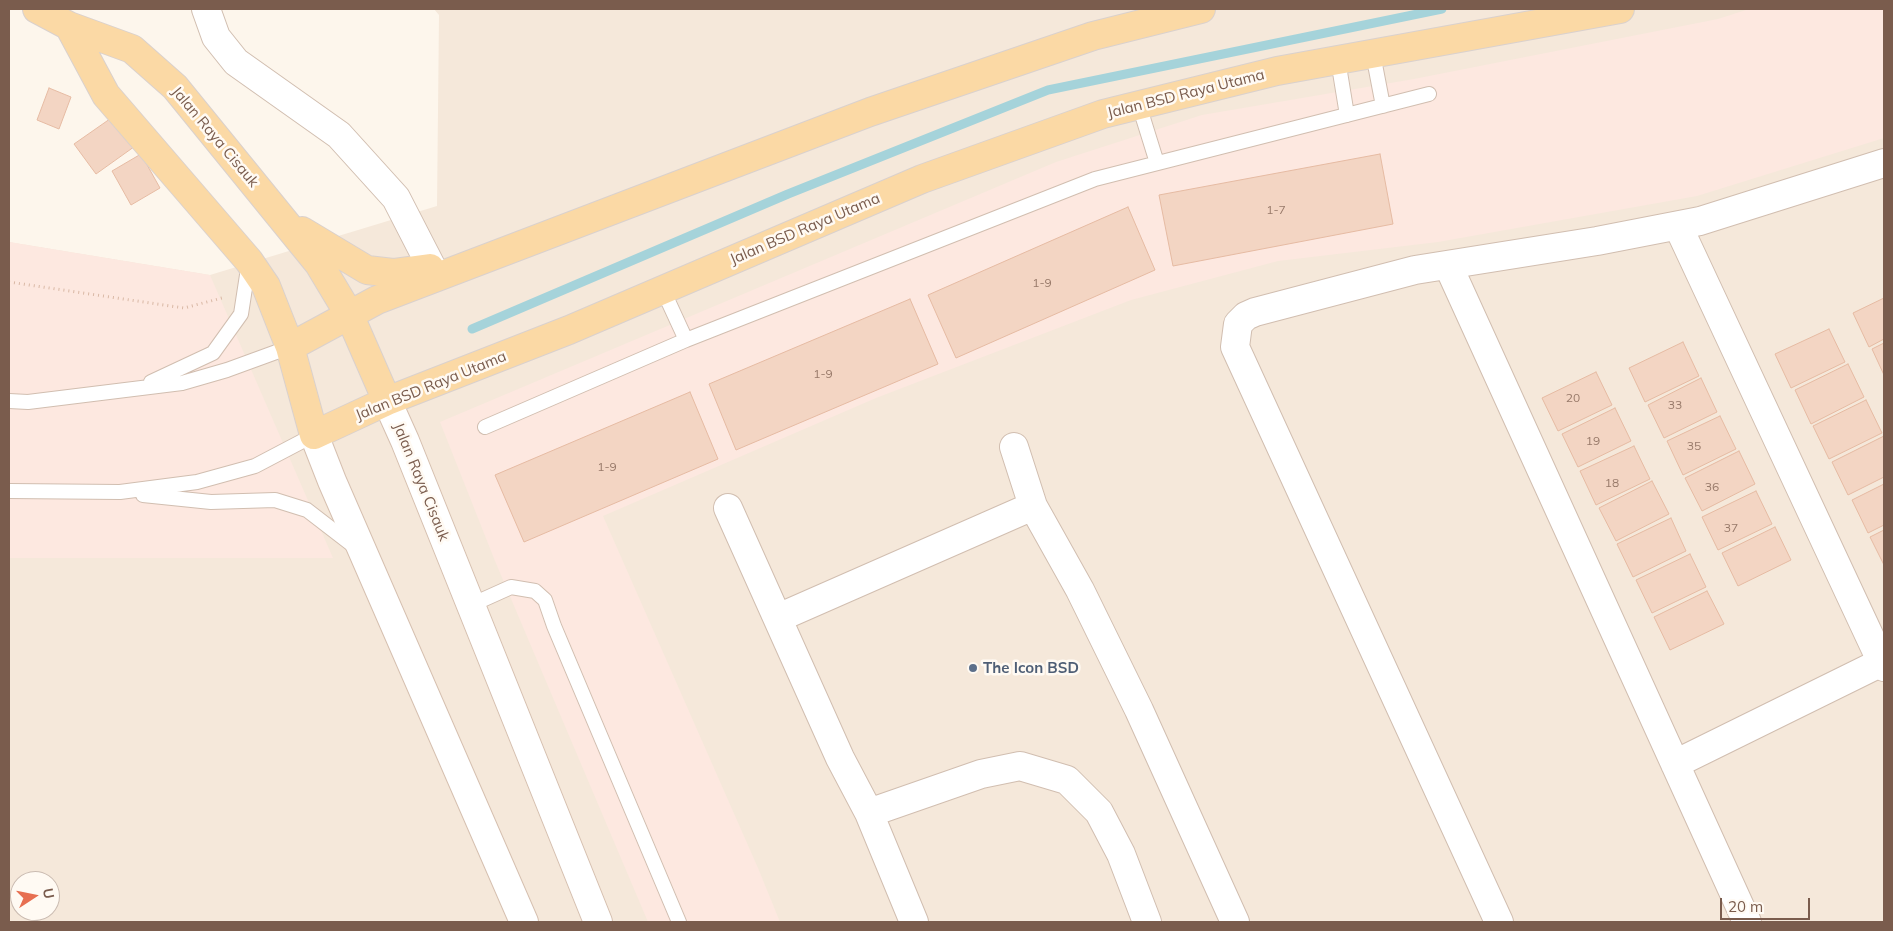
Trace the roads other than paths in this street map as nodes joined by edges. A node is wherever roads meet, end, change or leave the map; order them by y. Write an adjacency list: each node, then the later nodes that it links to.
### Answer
1 (37, 9): 5 (main road, Jalan Raya Cisauk)
2 (206, 9): 19 (street)
3 (1201, 9): 17 (main road)
4 (1620, 9): 6 (main road, Jalan BSD Raya Utama)
5 (69, 26): 14 (main road, Jalan Raya Cisauk); 16 (main road)
6 (1373, 54): 7 (main road, Jalan BSD Raya Utama); 10 (lane)
7 (1338, 60): 9 (main road, Jalan BSD Raya Utama); 11 (lane)
8 (1429, 94): 10 (lane)
9 (1139, 105): 13 (lane); 20 (main road, Jalan BSD Raya Utama)
10 (1383, 106): 11 (lane)
11 (1347, 115): 13 (lane)
12 (1884, 163): 15 (street)
13 (1157, 164): 22 (lane)
14 (283, 220): 19 (main road); 21 (main road, Jalan Raya Cisauk)
15 (1678, 226): 18 (street); 39 (street)
16 (249, 261): 23 (main road); 24 (lane)
17 (479, 262): 19 (main road); 21 (main road)
18 (1448, 265): 40 (street); 48 (street)
19 (432, 268)
20 (663, 290): 22 (lane); 25 (main road, Jalan BSD Raya Utama)
21 (349, 314): 23 (main road); 25 (main road, Jalan Raya Cisauk)
22 (686, 340): 27 (lane)
23 (290, 347): 24 (lane); 28 (main road)
24 (139, 388): 26 (lane)
25 (387, 401): 28 (main road, Jalan BSD Raya Utama); 37 (street, Jalan Raya Cisauk)
26 (9, 403)
27 (485, 427)
28 (314, 435): 33 (lane, Jalan BSD Raya Utama); 36 (street)
29 (1014, 447): 34 (street)
30 (9, 485): 32 (lane)
31 (9, 491): 32 (lane, Jalan BSD Raya Utama)
32 (36, 491): 33 (lane, Jalan BSD Raya Utama)
33 (120, 492): 36 (lane)
34 (1033, 506): 38 (street); 47 (street)
35 (728, 508): 38 (street)
36 (363, 553): 42 (street)
37 (471, 605): 43 (street, Jalan Raya Cisauk); 44 (lane)
38 (778, 618): 41 (street)
39 (1883, 665): 40 (street)
40 (1675, 764): 49 (street)
41 (869, 813): 45 (street); 46 (street)
42 (524, 922)
43 (598, 922)
44 (679, 922)
45 (914, 922)
46 (1146, 922)
47 (1235, 922)
48 (1499, 922)
49 (1747, 922)

